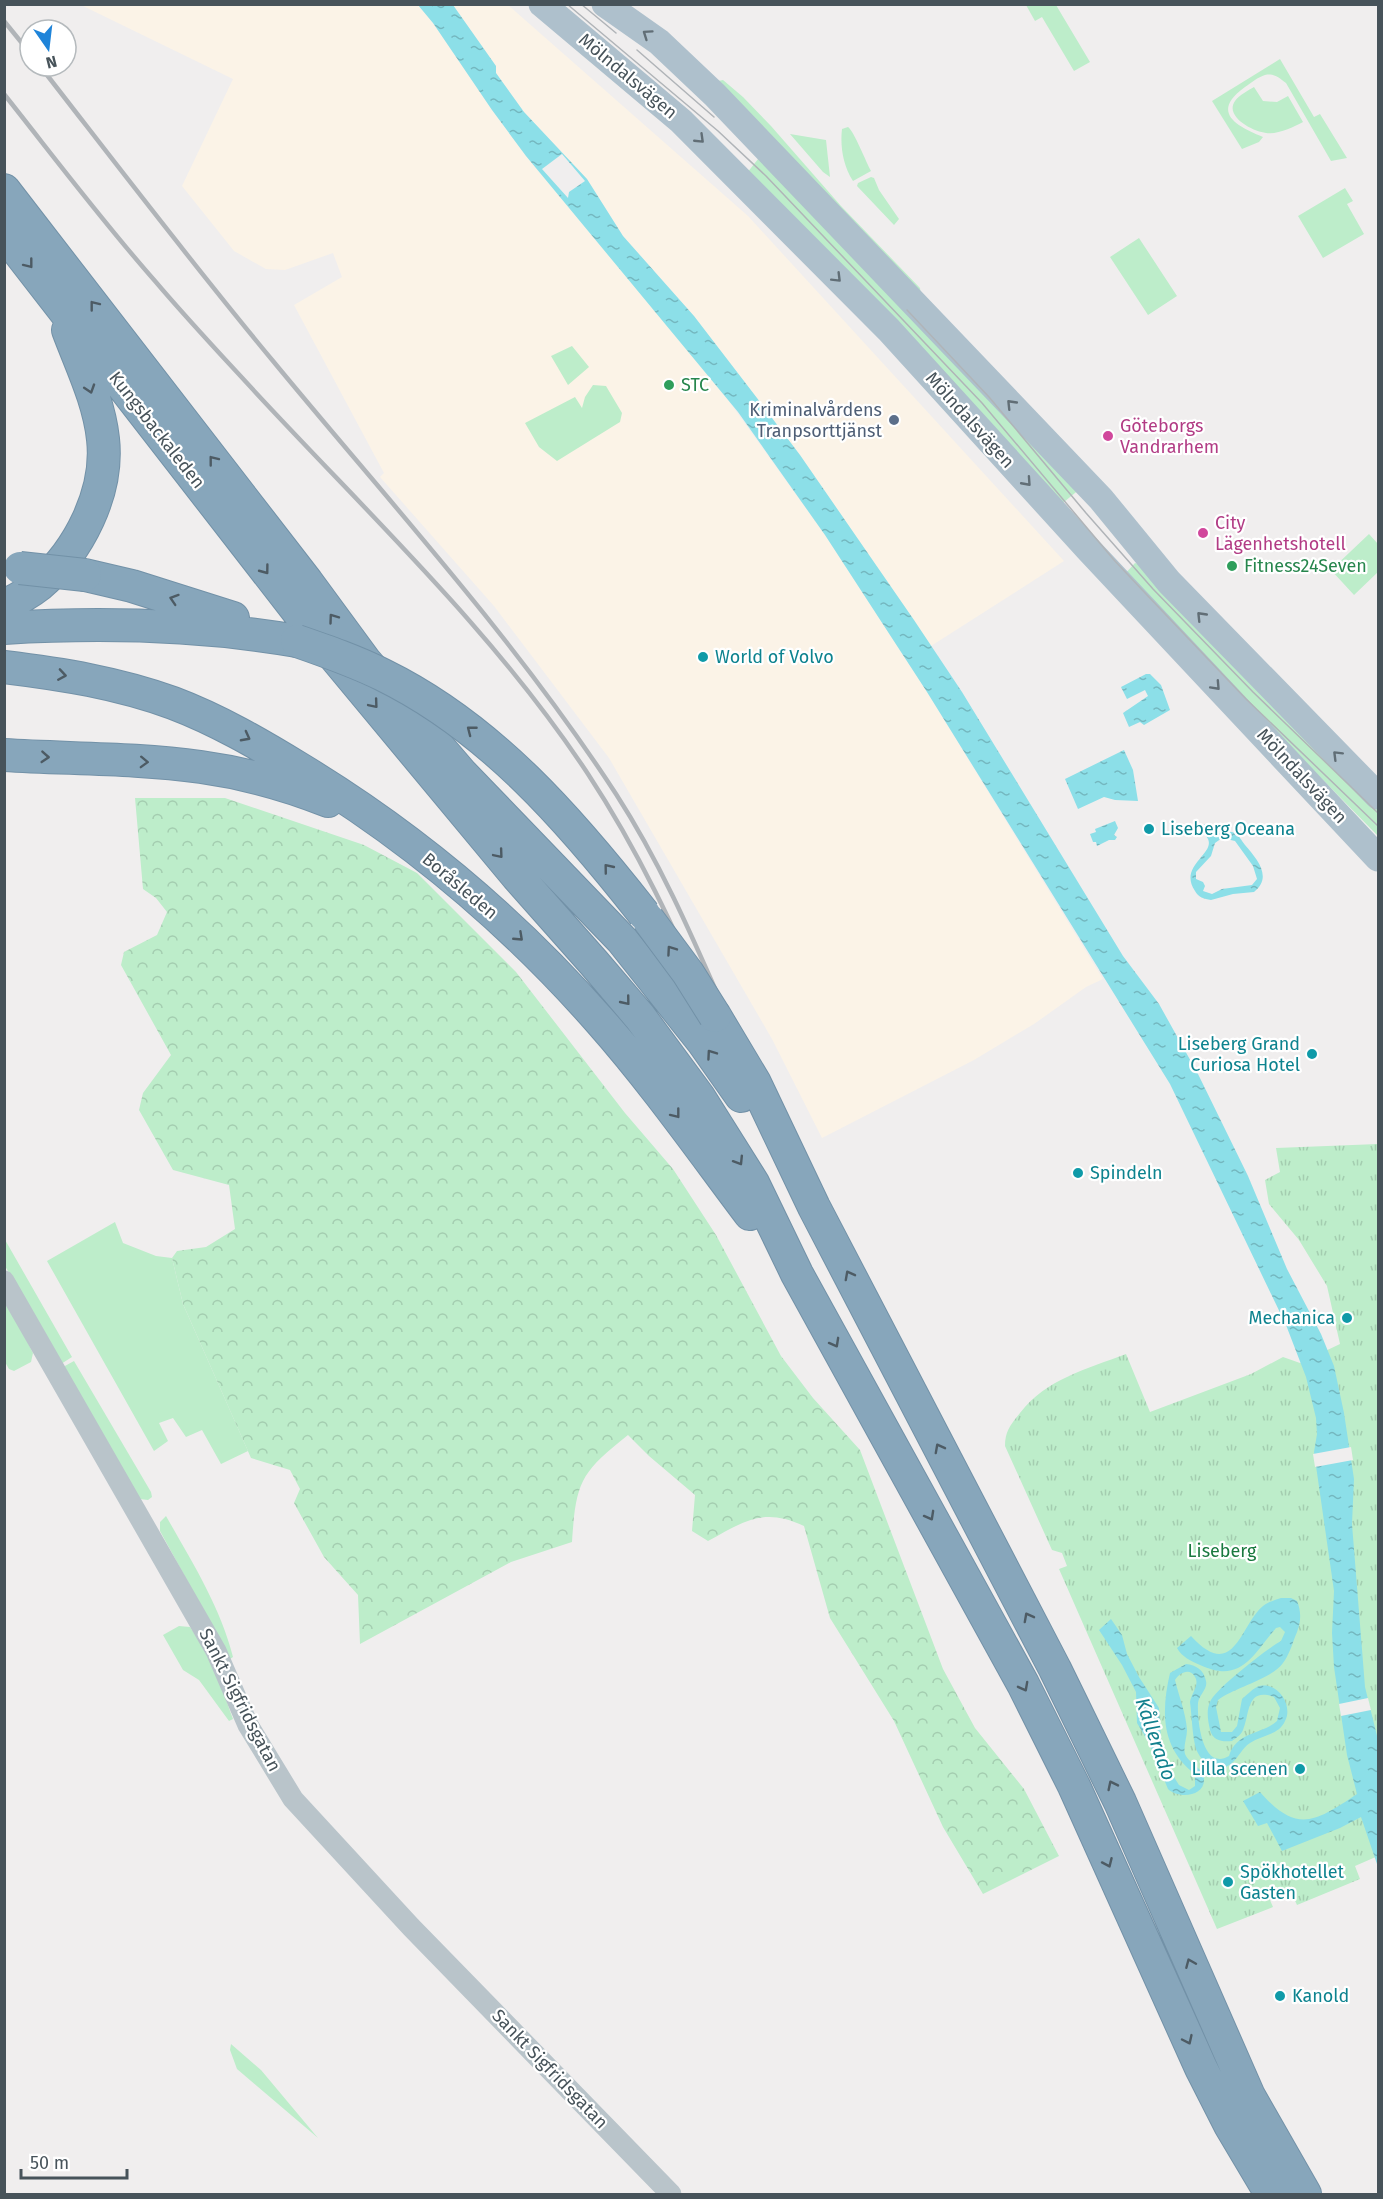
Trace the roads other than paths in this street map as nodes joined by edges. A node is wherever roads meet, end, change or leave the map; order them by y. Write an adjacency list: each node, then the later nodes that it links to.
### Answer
1 (542, 4): 15 (main road, Mölndalsvägen, one-way to 15)
2 (605, 4): 13 (main road, one-way to 2)
3 (4, 190): 16 (highway, Kungsbackaleden, one-way to 3)
4 (4, 233): 5 (highway, Kungsbackaleden, one-way to 5)
5 (54, 296): 7 (highway, one-way to 7); 10 (highway, Kungsbackaleden, one-way to 10)
6 (10, 567): 9 (highway, one-way to 6, bridge)
7 (4, 606)
8 (4, 628): 9 (highway)
9 (254, 629): 10 (highway)
10 (303, 634): 16 (highway, one-way to 10, bridge); 17 (highway, Kungsbackaleden, one-way to 17)
11 (4, 667): 14 (highway, Boråsleden, one-way to 14)
12 (4, 754): 14 (highway, one-way to 14)
13 (1378, 796)
14 (378, 821): 17 (highway, Boråsleden, one-way to 17)
15 (1378, 858)
16 (814, 1207): 19 (highway, one-way to 16)
17 (797, 1274): 20 (highway, one-way to 20)
18 (4, 1281): 21 (street, Sankt Sigfridsgatan)
19 (1223, 2036): 22 (highway); 23 (highway)
20 (1266, 2190)
21 (671, 2194)
22 (1305, 2194)
23 (1328, 2194)

